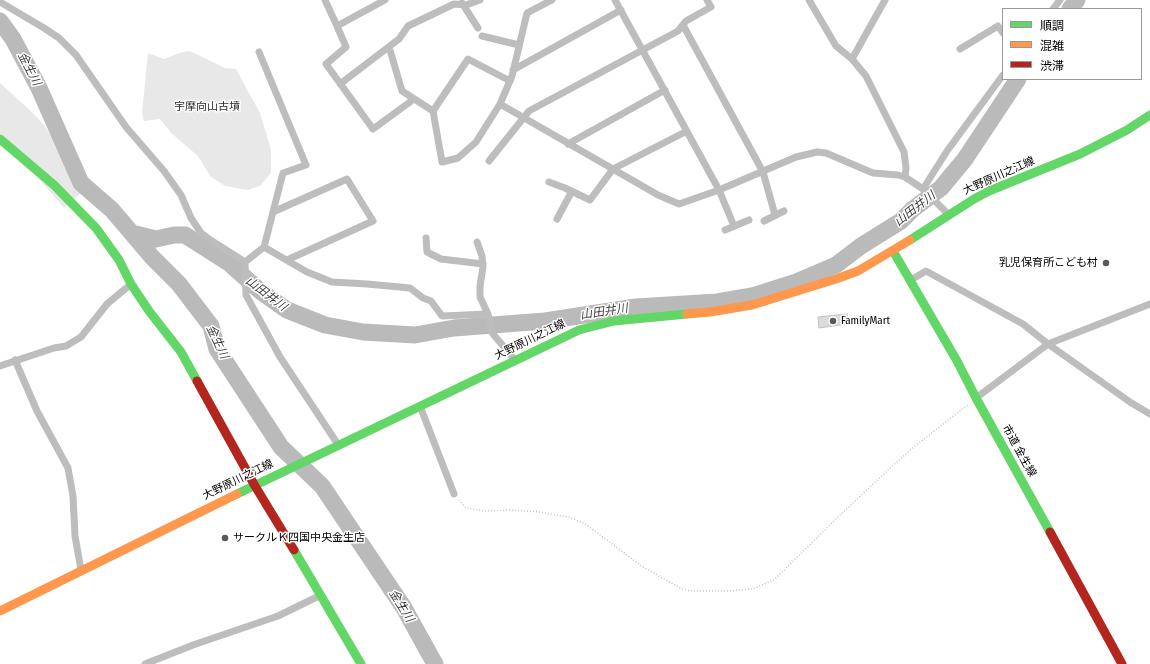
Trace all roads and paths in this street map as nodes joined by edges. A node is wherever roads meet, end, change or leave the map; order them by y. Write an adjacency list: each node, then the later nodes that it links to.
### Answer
1 (325, 0): 15 (street)
2 (385, 0): 15 (street)
3 (480, 0): 11 (street)
4 (552, 0): 19 (street)
5 (616, 0): 13 (street)
6 (707, 0): 14 (street)
7 (809, 0): 24 (street)
8 (885, 0): 24 (street)
9 (1060, 0): 12 (street)
10 (0, 2): 60 (street)
11 (461, 2): 16 (street); 28 (street)
12 (1054, 8)
13 (621, 10): 22 (street); 25 (street)
14 (683, 25): 22 (street); 40 (street)
15 (338, 26): 28 (street)
16 (478, 28)
17 (1002, 32): 20 (street)
18 (482, 36): 19 (street)
19 (519, 45): 25 (street)
20 (960, 49)
21 (390, 50): 30 (street)
22 (643, 50): 29 (street); 34 (street)
23 (259, 52): 47 (street)
24 (852, 58): 41 (street)
25 (513, 70): 27 (street)
26 (1002, 76): 43 (street)
27 (510, 81): 31 (street); 32 (street)
28 (340, 84): 30 (street)
29 (665, 90): 35 (street); 37 (street)
30 (414, 99): 32 (street)
31 (500, 104): 32 (street); 34 (street)
32 (433, 111)
33 (1150, 116): 48 (main road, 大野原川之江線)
34 (524, 118): 37 (street); 38 (street)
35 (686, 130): 39 (street); 44 (street)
36 (0, 139): 63 (main road)
37 (568, 144): 39 (street)
38 (489, 161)
39 (613, 169): 44 (street); 45 (street)
40 (763, 172): 41 (street); 44 (street); 49 (street)
41 (905, 177): 43 (street)
42 (549, 182): 45 (street)
43 (923, 189): 48 (street)
44 (719, 190): 53 (street)
45 (572, 192): 50 (street)
46 (784, 211): 49 (street)
47 (273, 212): 57 (street); 59 (street)
48 (949, 214): 58 (main road, 大野原川之江線)
49 (775, 215): 52 (street)
50 (557, 219)
51 (749, 220): 53 (street)
52 (764, 220)
53 (734, 226): 54 (street)
54 (725, 230)
55 (426, 238): 61 (street)
56 (477, 242): 61 (street)
57 (264, 247): 59 (street); 60 (street)
58 (893, 251): 62 (main road, 市道 金生線); 68 (main road, 大野原川之江線)
59 (287, 260): 65 (street)
60 (244, 262): 73 (street)
61 (483, 264): 65 (street)
62 (910, 280): 66 (street); 70 (main road, 市道 金生線)
63 (131, 284): 67 (street); 74 (main road)
64 (1150, 304): 66 (street)
65 (488, 314): 68 (street)
66 (1048, 344): 70 (street); 72 (street)
67 (15, 360): 69 (street); 76 (street)
68 (516, 360): 71 (main road, 大野原川之江線)
69 (0, 366)
70 (976, 398): 75 (path); 81 (main road, 市道 金生線)
71 (420, 406): 73 (main road, 大野原川之江線); 75 (street)
72 (1150, 414)
73 (339, 446): 74 (main road, 大野原川之江線)
74 (255, 486): 76 (main road, 大野原川之江線); 77 (main road)
75 (454, 494)
76 (81, 570): 78 (main road, 大野原川之江線)
77 (321, 595): 79 (street); 80 (main road)
78 (0, 610)
79 (145, 664)
80 (361, 664)
81 (1122, 664)

